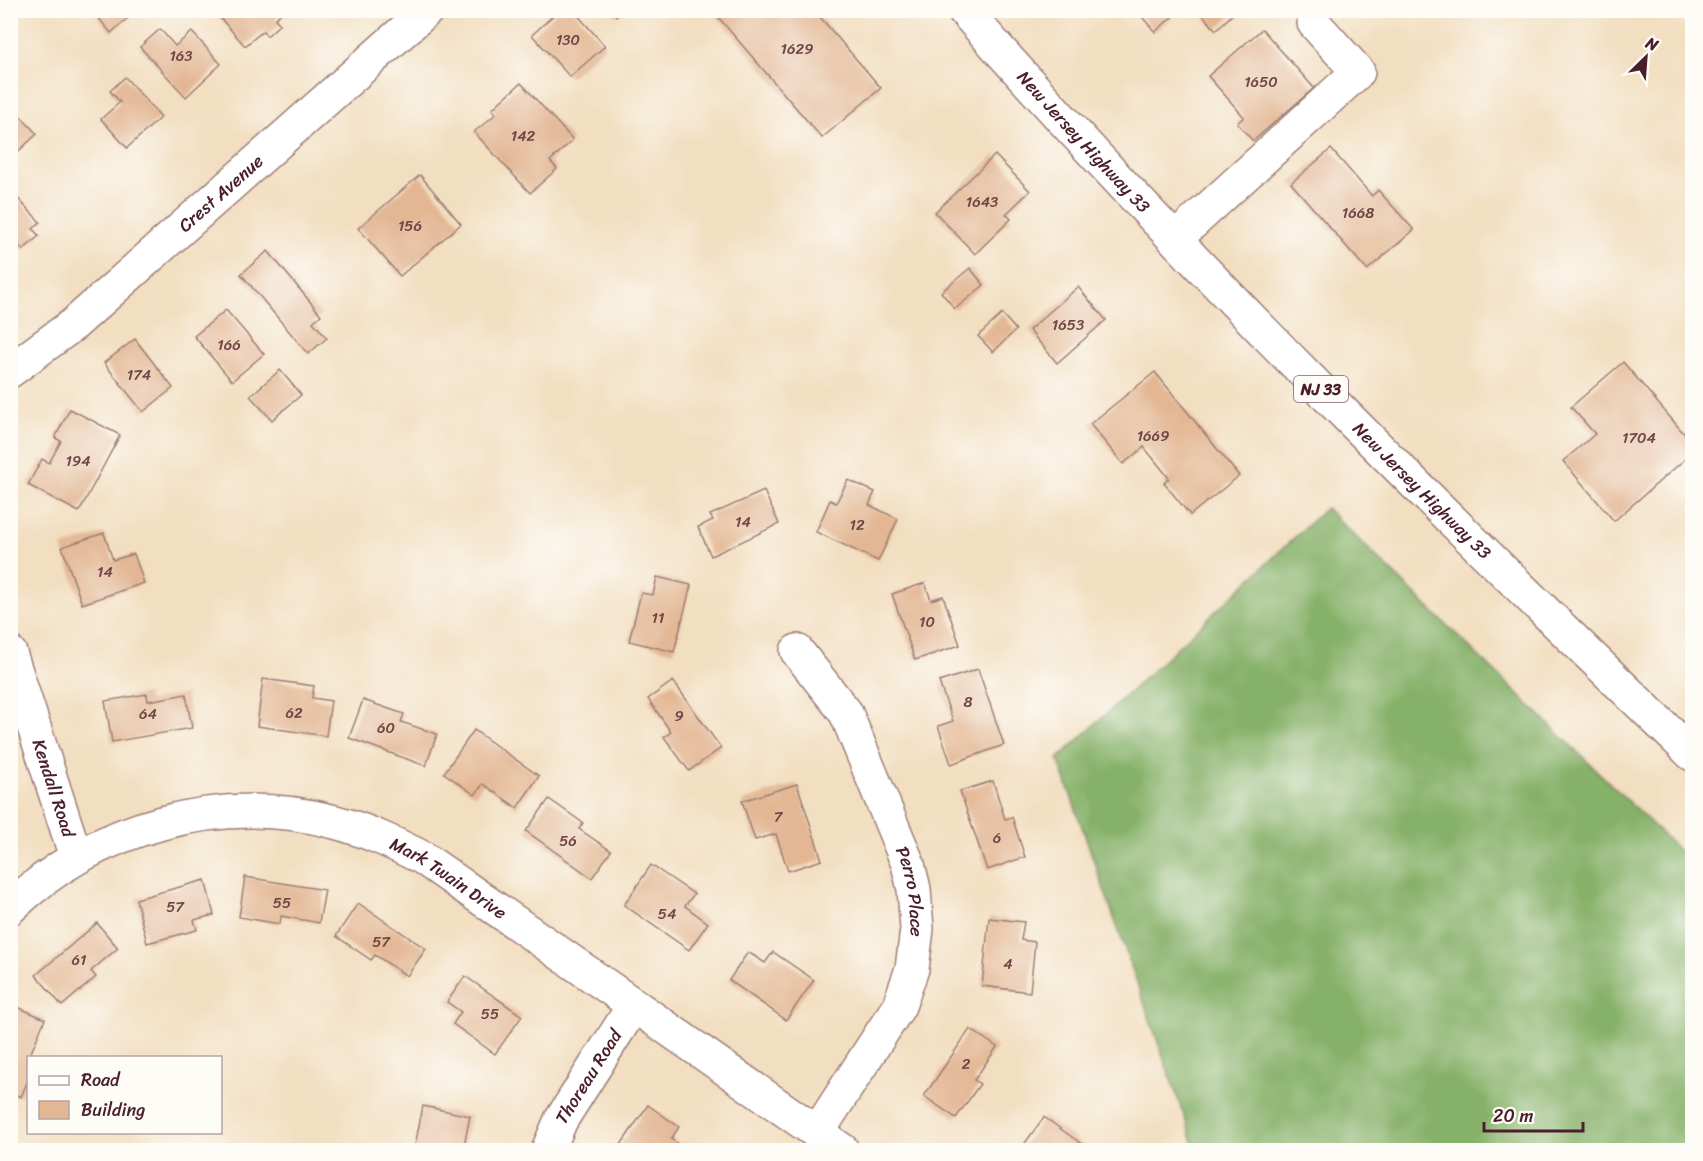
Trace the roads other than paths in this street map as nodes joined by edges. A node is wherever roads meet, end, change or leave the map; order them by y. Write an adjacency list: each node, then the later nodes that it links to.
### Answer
1 (427, 10): 5 (street, Crest Avenue)
2 (964, 10): 4 (street, New Jersey Highway 33 / NJ 33)
3 (1314, 23): 4 (street)
4 (1175, 239): 8 (street, New Jersey Highway 33 / NJ 33)
5 (10, 371)
6 (797, 651): 12 (street, Perro Place)
7 (10, 653): 9 (street, Kendall Road)
8 (1692, 754)
9 (76, 857): 10 (street, Mark Twain Drive); 11 (street, Mark Twain Drive)
10 (10, 908)
11 (634, 1005): 12 (street, Mark Twain Drive); 13 (street, Thoreau Road)
12 (829, 1142)
13 (548, 1150)

